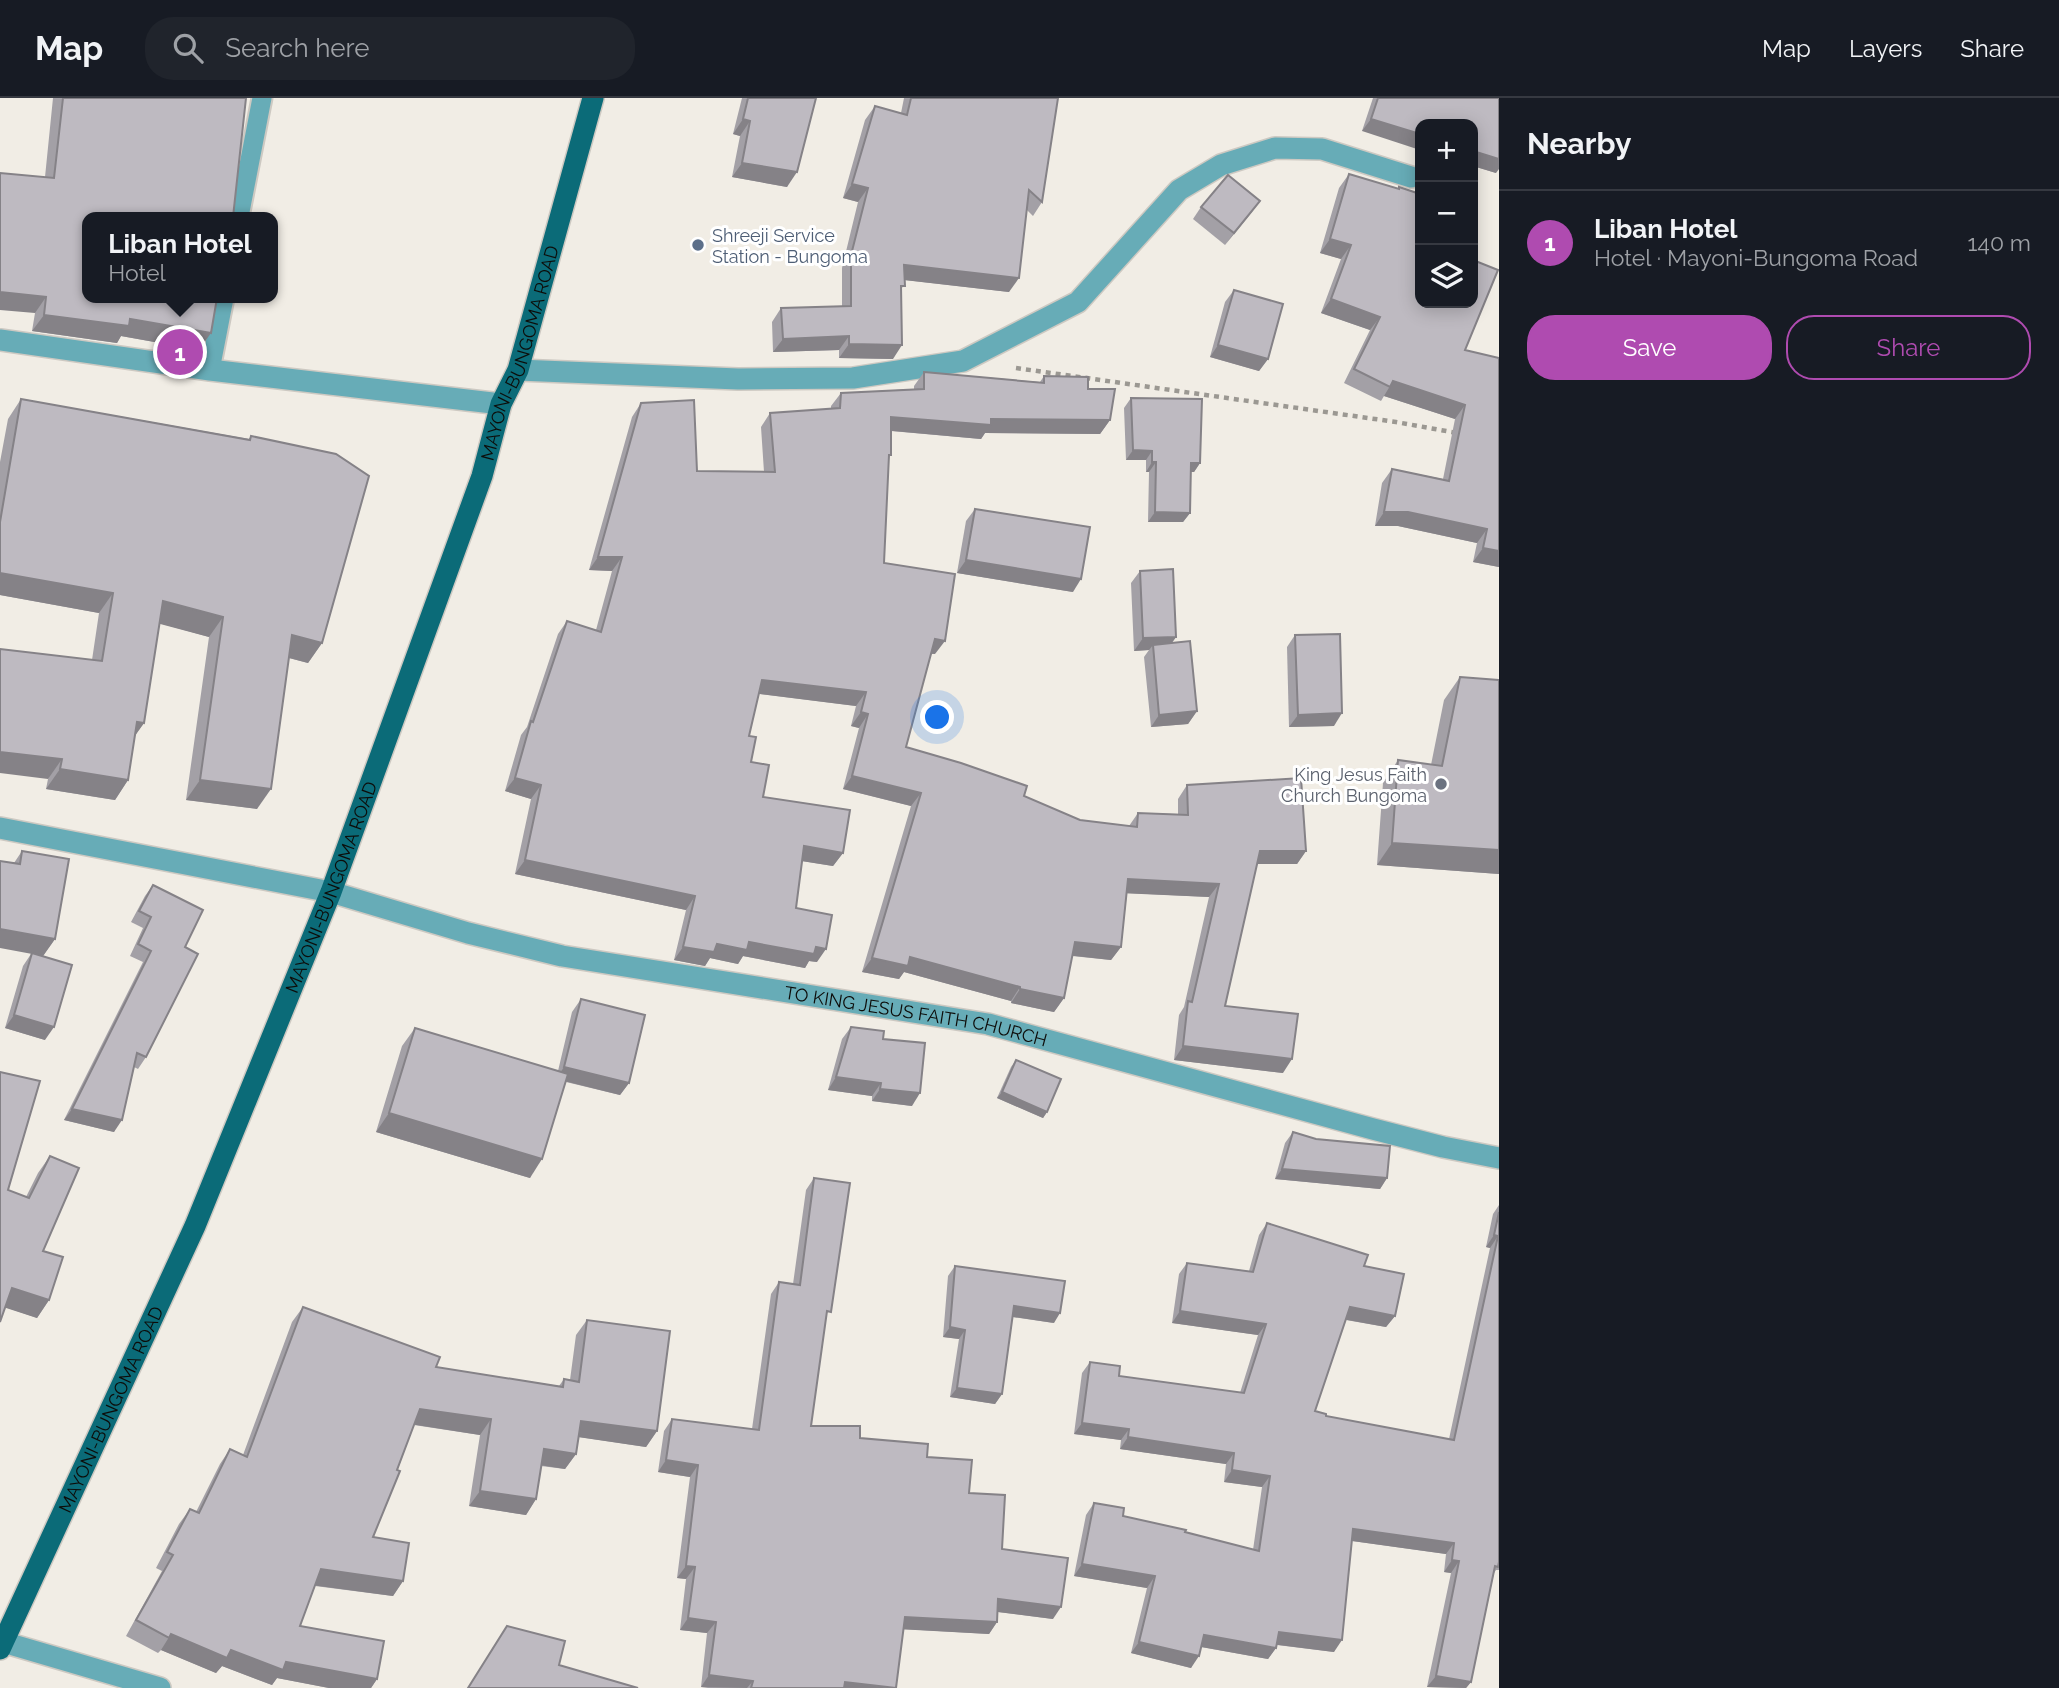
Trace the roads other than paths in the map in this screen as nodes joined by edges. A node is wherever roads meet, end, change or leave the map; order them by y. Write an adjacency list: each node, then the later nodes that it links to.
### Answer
1 (262, 98): 4 (lane)
2 (593, 98): 8 (main road, MAYONI-BUNGOMA ROAD)
3 (1411, 177): 8 (street)
4 (240, 212)
5 (223, 303): 7 (lane)
6 (0, 340): 7 (street)
7 (211, 370): 9 (street)
8 (518, 370): 9 (main road, MAYONI-BUNGOMA ROAD)
9 (501, 404): 11 (main road, MAYONI-BUNGOMA ROAD)
10 (0, 828): 11 (street, TO KING JESUS FAITH CHURCH)
11 (331, 892): 12 (street, TO KING JESUS FAITH CHURCH); 13 (main road, MAYONI-BUNGOMA ROAD)
12 (1499, 1158)
13 (1, 1645): 14 (street)
14 (160, 1688)

